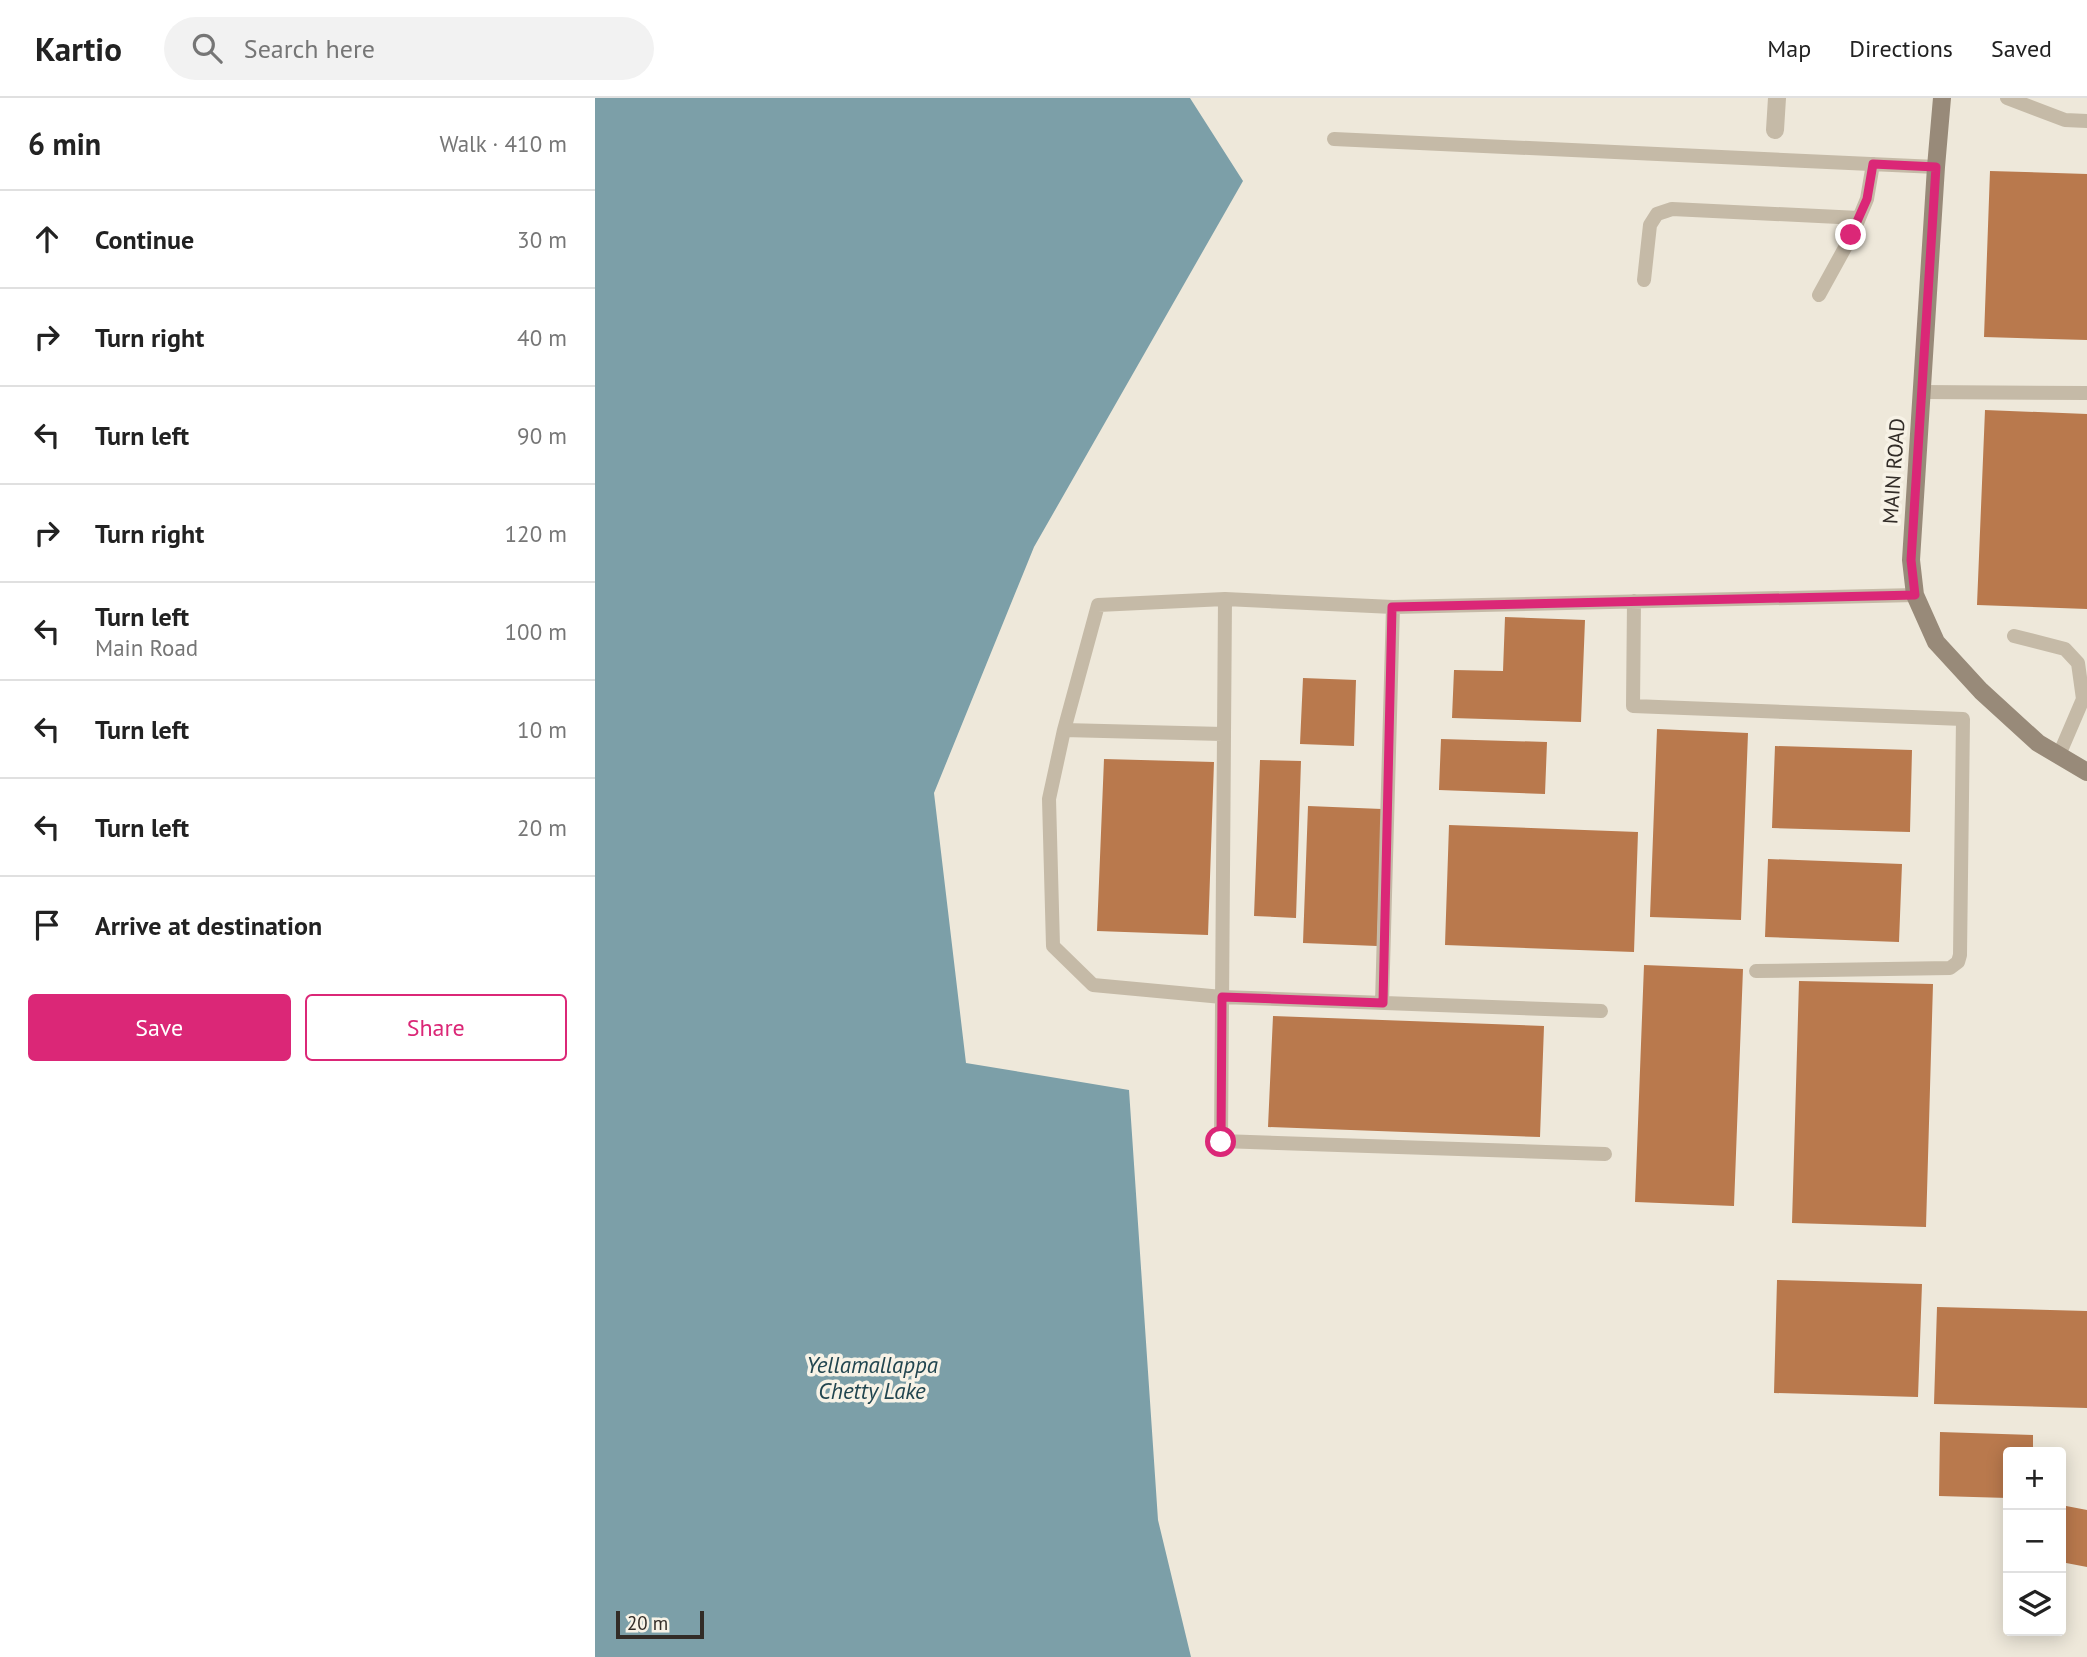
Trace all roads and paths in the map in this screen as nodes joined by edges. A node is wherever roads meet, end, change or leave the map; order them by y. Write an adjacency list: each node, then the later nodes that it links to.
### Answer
1 (1777, 98): 5 (street)
2 (1943, 98): 8 (street, MAIN ROAD)
3 (2007, 98): 4 (lane)
4 (2087, 121)
5 (1775, 130)
6 (1334, 139): 7 (lane)
7 (1873, 164): 8 (lane); 9 (lane)
8 (1936, 167): 12 (street, MAIN ROAD)
9 (1859, 218): 10 (lane); 11 (lane)
10 (1644, 280)
11 (1819, 295)
12 (1922, 392): 13 (lane); 14 (street, MAIN ROAD)
13 (2087, 393)
14 (1915, 595): 16 (lane); 22 (street, MAIN ROAD)
15 (1225, 599): 17 (lane); 20 (lane); 21 (lane)
16 (1634, 601): 17 (lane); 24 (lane)
17 (1392, 607): 26 (lane)
18 (2014, 636): 19 (lane)
19 (2085, 699): 22 (lane)
20 (1064, 730): 21 (lane); 25 (lane)
21 (1223, 734): 25 (lane)
22 (2059, 755): 23 (street, MAIN ROAD)
23 (2087, 772)
24 (1756, 971)
25 (1222, 997): 26 (lane); 28 (lane)
26 (1383, 1003): 27 (lane)
27 (1601, 1011)
28 (1605, 1154)

